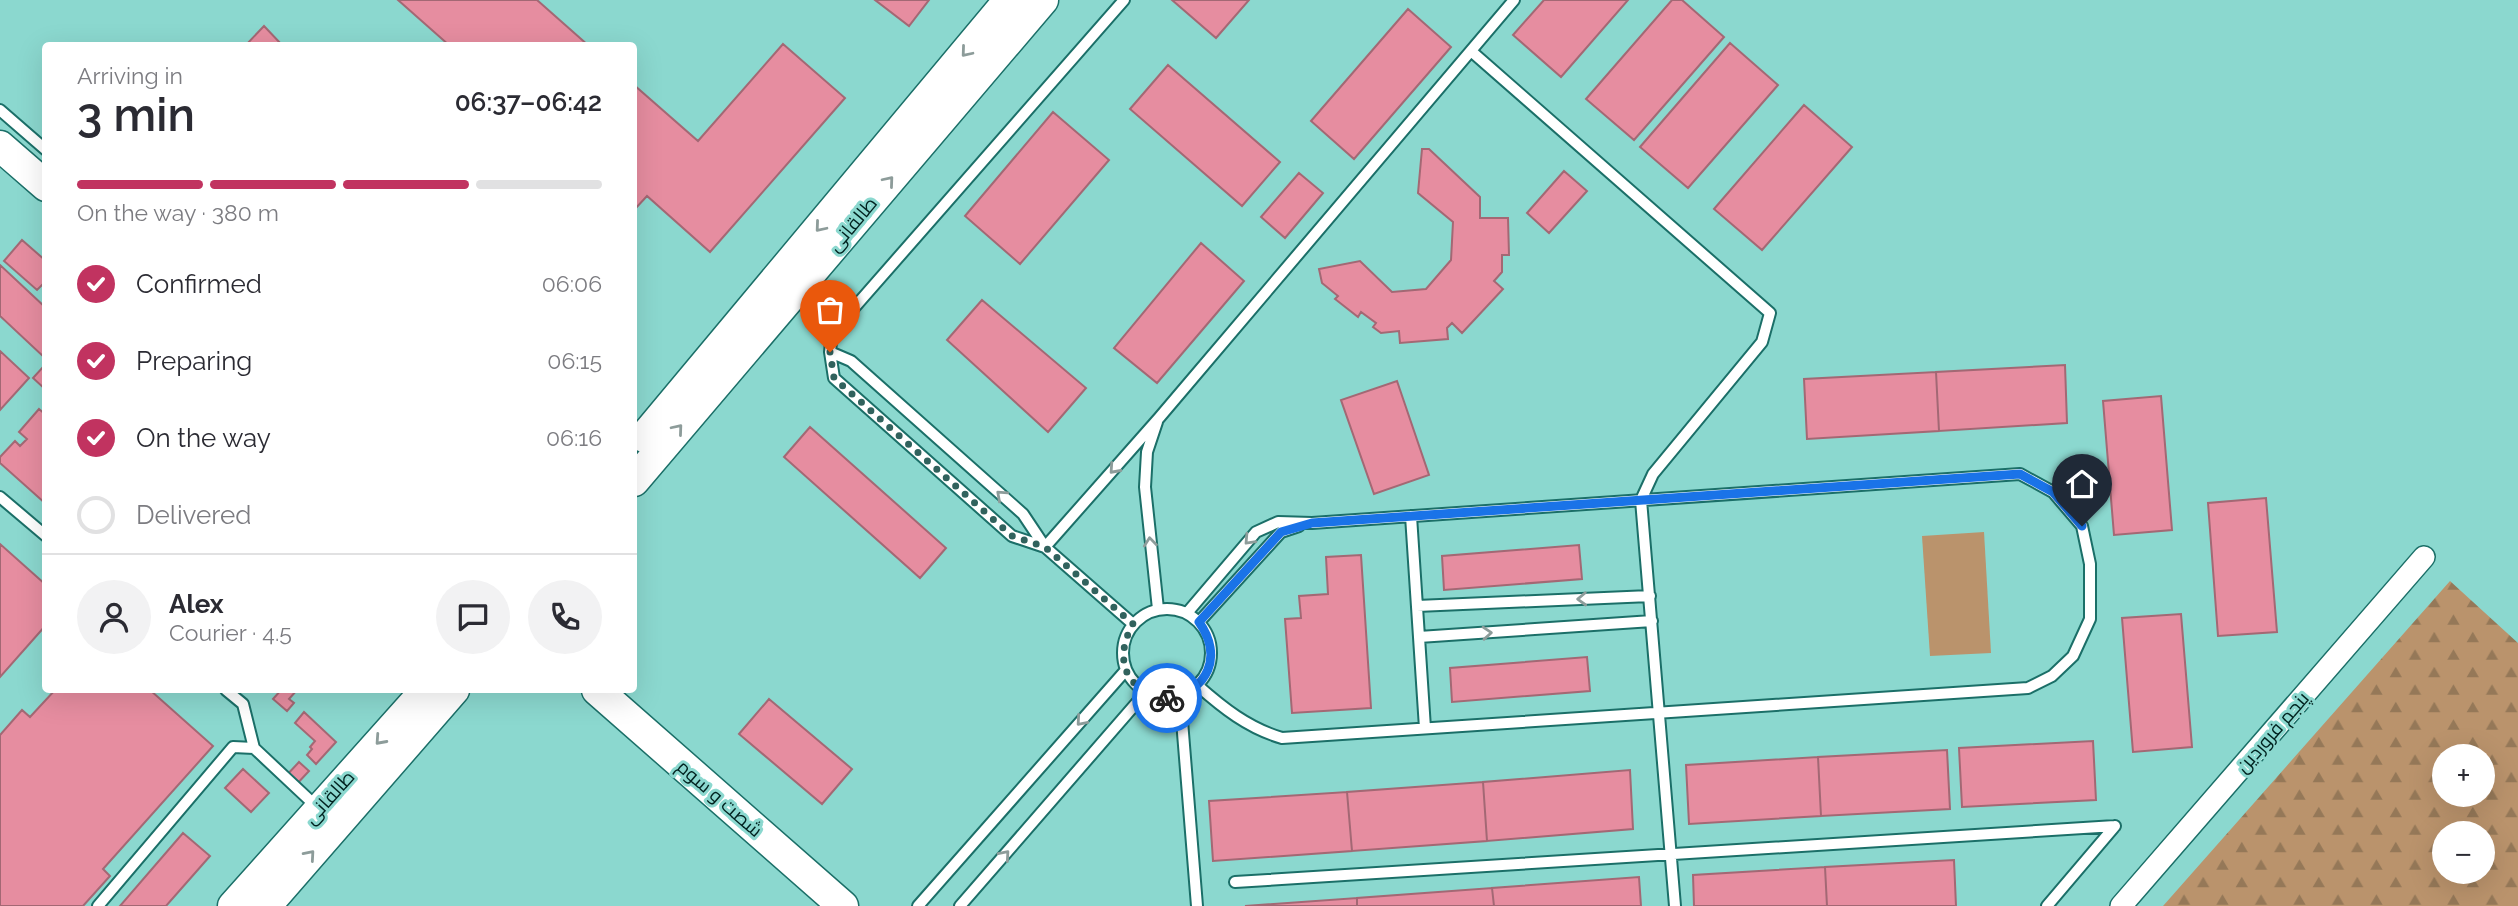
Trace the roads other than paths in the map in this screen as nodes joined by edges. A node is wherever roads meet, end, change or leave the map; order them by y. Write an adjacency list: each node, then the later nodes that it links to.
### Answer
1 (1009, 0): 12 (street, طالقانی, one-way to 12)
2 (1043, 0): 13 (street, طالقانی, one-way to 2)
3 (1124, 0): 10 (lane)
4 (1514, 0): 5 (lane)
5 (1471, 51): 11 (lane); 15 (lane)
6 (0, 110): 8 (lane)
7 (0, 146): 9 (street)
8 (42, 147)
9 (42, 183)
10 (830, 352): 19 (lane, one-way to 10); 19 (lane)
11 (1159, 418): 19 (lane, one-way to 19); 23 (lane, one-way to 11)
12 (637, 446)
13 (637, 477)
14 (0, 497): 18 (lane)
15 (1641, 500): 16 (lane); 21 (lane); 37 (lane)
16 (1411, 516): 17 (lane); 22 (lane)
17 (1312, 523): 24 (lane, one-way to 24); 26 (lane)
18 (42, 533)
19 (1045, 547): 27 (lane)
20 (2424, 557): 52 (street, پنجم فروردین)
21 (1650, 596): 22 (lane, one-way to 22); 25 (lane)
22 (1417, 606): 28 (lane)
23 (1157, 609): 24 (lane); 27 (lane)
24 (1187, 613): 26 (lane)
25 (1652, 621): 28 (lane, one-way to 25); 37 (lane)
26 (1199, 622): 30 (lane)
27 (1133, 624): 29 (lane)
28 (1419, 638): 38 (lane)
29 (1126, 670): 31 (lane); 47 (lane, one-way to 47)
30 (1198, 685): 36 (lane); 38 (lane)
31 (1146, 692): 36 (lane); 48 (lane, one-way to 31)
32 (230, 693): 39 (lane)
33 (423, 693): 40 (street, طالقانی, one-way to 40)
34 (451, 693): 45 (street, طالقانی, one-way to 34)
35 (600, 693): 46 (street, شصت و سوم)
36 (1180, 696): 49 (lane)
37 (1661, 713): 38 (lane); 41 (lane)
38 (1426, 728)
39 (254, 748): 40 (lane); 43 (lane)
40 (318, 808): 44 (street, طالقانی)
41 (1671, 854): 42 (lane); 50 (lane); 51 (lane)
42 (1235, 882)
43 (98, 906)
44 (233, 906)
45 (266, 906)
46 (844, 906)
47 (918, 906)
48 (960, 906)
49 (1197, 906)
50 (1675, 906)
51 (2047, 906)
52 (2121, 906)

